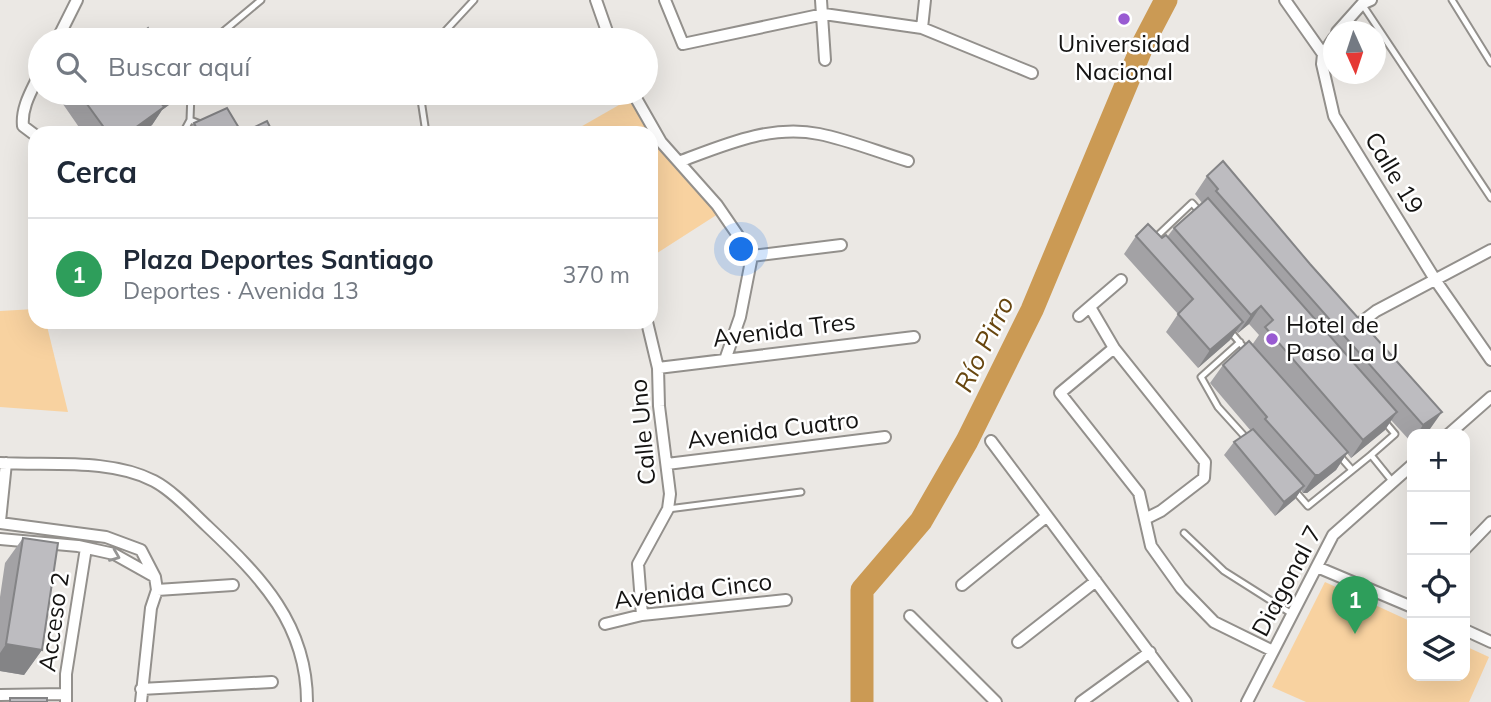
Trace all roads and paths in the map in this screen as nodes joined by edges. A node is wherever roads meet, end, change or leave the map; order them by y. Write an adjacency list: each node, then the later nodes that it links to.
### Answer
1 (77, 0): 13 (street)
2 (474, 0): 15 (lane)
3 (596, 0): 16 (street)
4 (665, 0): 11 (street)
5 (821, 0): 11 (street)
6 (925, 0): 17 (street)
7 (1285, 0): 18 (street, Calle 19)
8 (1452, 0): 20 (lane)
9 (259, 1): 14 (lane)
10 (1364, 1): 12 (street); 36 (lane)
11 (824, 14): 17 (street); 19 (street)
12 (1347, 21)
13 (63, 28)
14 (227, 28)
15 (449, 28)
16 (606, 28)
17 (922, 28): 21 (street)
18 (1323, 54)
19 (825, 60)
20 (1491, 63)
21 (1032, 74)
22 (1325, 84): 43 (street, Calle 19)
23 (28, 97): 32 (street)
24 (191, 105): 27 (lane)
25 (422, 105): 30 (lane)
26 (640, 105): 31 (street)
27 (190, 120): 28 (lane); 29 (lane)
28 (187, 126)
29 (205, 126)
30 (425, 126)
31 (652, 126)
32 (28, 130)
33 (658, 137): 34 (street)
34 (681, 161): 35 (street); 41 (street)
35 (908, 161)
36 (1491, 198)
37 (1201, 214): 40 (lane)
38 (841, 245): 41 (street)
39 (1491, 250): 43 (street)
40 (1160, 252)
41 (752, 256): 53 (street)
42 (1121, 280): 44 (street)
43 (1436, 281): 47 (street); 54 (street, Calle 19)
44 (1090, 307): 45 (street); 51 (street)
45 (1079, 316)
46 (1222, 322): 50 (lane)
47 (1359, 324)
48 (650, 329): 55 (street, Calle Uno)
49 (914, 337): 53 (street, Avenida Tres)
50 (1240, 342): 52 (lane); 61 (lane)
51 (1114, 348): 73 (street); 73 (street)
52 (1248, 352)
53 (726, 358): 55 (street, Avenida Tres)
54 (1491, 360)
55 (658, 368): 65 (street, Calle Uno)
56 (1491, 397): 58 (street)
57 (1377, 413): 63 (lane)
58 (1455, 429)
59 (885, 437): 65 (street, Avenida Cuatro)
60 (991, 441): 72 (street)
61 (1254, 446)
62 (1335, 450): 67 (lane)
63 (1371, 455): 67 (lane); 68 (lane)
64 (3, 463): 74 (street); 102 (street)
65 (667, 464): 71 (street, Calle Uno)
66 (1407, 469): 68 (street, Diagonal 7)
67 (1352, 470): 69 (lane)
68 (1392, 481): 80 (street, Diagonal 7)
69 (1290, 486)
70 (801, 492): 71 (lane)
71 (668, 509): 89 (street, Calle Uno)
72 (1047, 516): 82 (street); 83 (street)
73 (1147, 518): 95 (street)
74 (0, 522): 81 (street)
75 (1491, 522): 78 (street)
76 (1184, 533): 88 (lane)
77 (0, 539): 79 (street)
78 (1470, 544)
79 (86, 548): 81 (street, one-way to 81); 100 (street, Acceso 2)
80 (1317, 568): 87 (street); 88 (street, Diagonal 7)
81 (155, 577): 85 (street)
82 (1096, 580): 93 (street); 96 (street)
83 (962, 584)
84 (233, 585): 85 (street)
85 (157, 590): 98 (street)
86 (786, 600): 89 (street, Avenida Cinco)
87 (1407, 605)
88 (1292, 614): 95 (street, Diagonal 7)
89 (642, 615): 91 (street, Avenida Cinco)
90 (910, 616): 103 (street)
91 (605, 624)
92 (1470, 632): 94 (street)
93 (1018, 642)
94 (1491, 642)
95 (1273, 651): 106 (street, Diagonal 7)
96 (1150, 652): 104 (street); 105 (street)
97 (272, 682): 98 (street)
98 (141, 689): 101 (street)
99 (0, 695): 100 (street)
100 (66, 698)
101 (141, 702)
102 (307, 702)
103 (996, 702)
104 (1081, 702)
105 (1186, 702)
106 (1247, 702)

